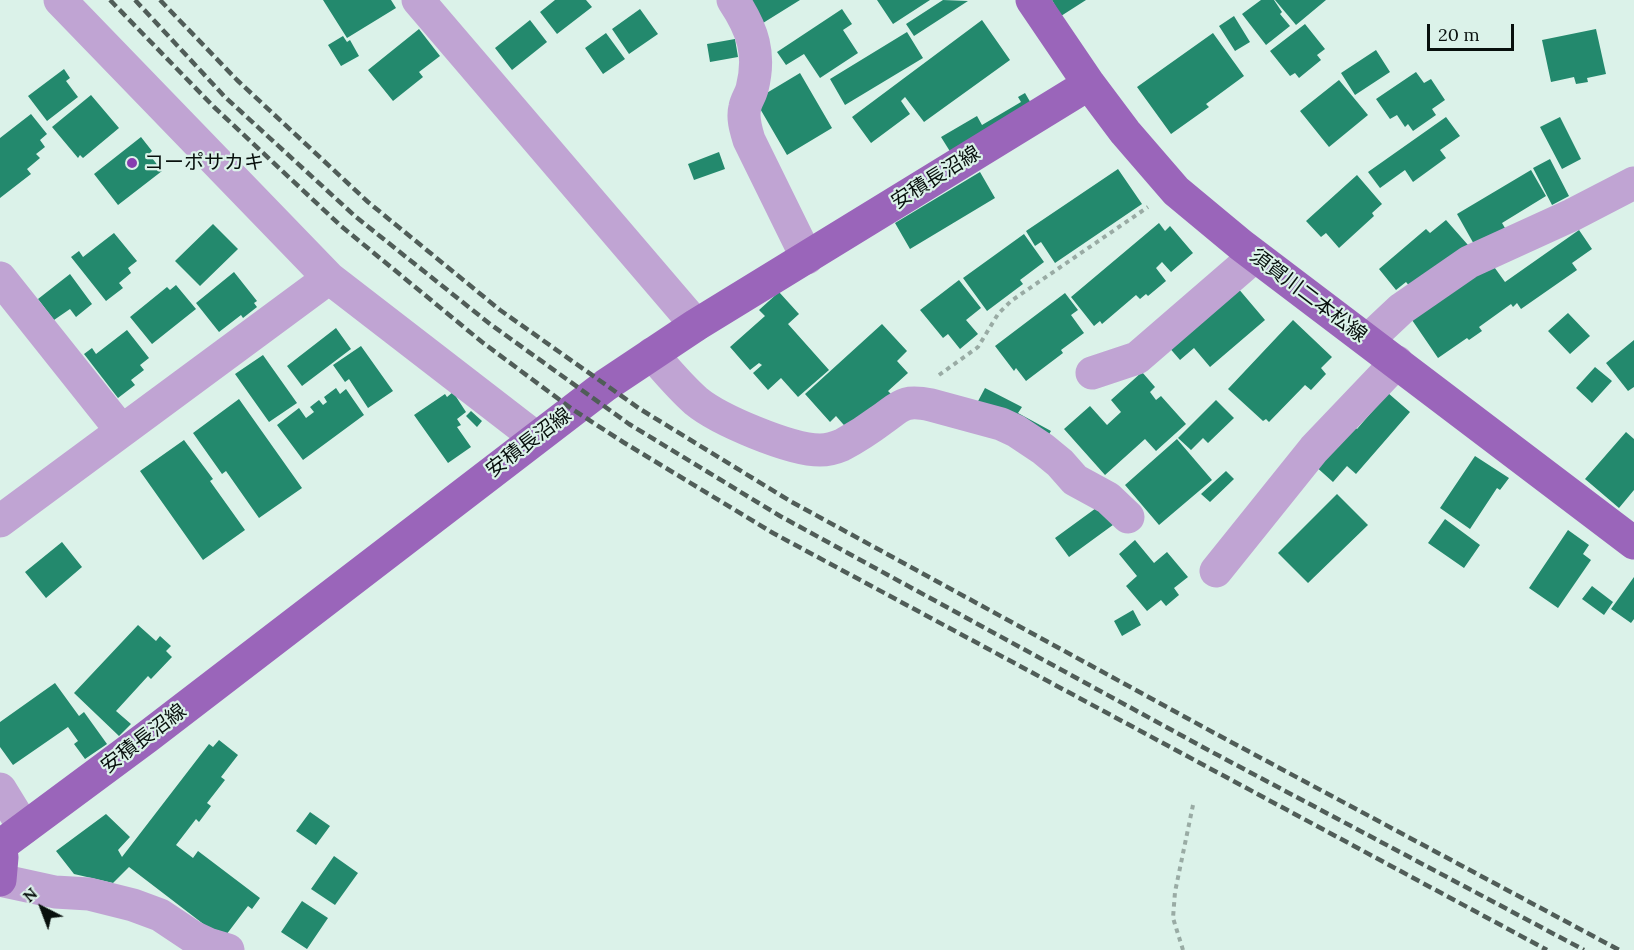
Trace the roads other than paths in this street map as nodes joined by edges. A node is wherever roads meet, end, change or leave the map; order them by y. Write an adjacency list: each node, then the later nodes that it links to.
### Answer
1 (60, 0): 10 (street)
2 (418, 0): 11 (street)
3 (733, 0): 8 (street)
4 (1032, 0): 5 (main road, 須賀川二本松線)
5 (1089, 84): 7 (main road, 須賀川二本松線); 8 (main road, 安積長沼線)
6 (1634, 183): 12 (street)
7 (1255, 256): 12 (main road, 須賀川二本松線); 15 (street)
8 (807, 258): 11 (main road, 安積長沼線)
9 (0, 278): 16 (street)
10 (329, 279): 16 (street); 17 (street)
11 (696, 325): 13 (main road, 安積長沼線)
12 (1368, 340): 14 (main road, 須賀川二本松線)
13 (652, 354): 17 (main road, 安積長沼線); 18 (street)
14 (1397, 362): 20 (main road, 須賀川二本松線); 21 (street)
15 (1092, 373)
16 (121, 430): 19 (street)
17 (535, 437): 23 (main road, 安積長沼線)
18 (1128, 517)
19 (0, 521)
20 (1634, 543)
21 (1216, 571)
22 (0, 789): 23 (street)
23 (12, 837)
24 (0, 851): 25 (main road)
25 (0, 880): 26 (street)
26 (228, 950)

